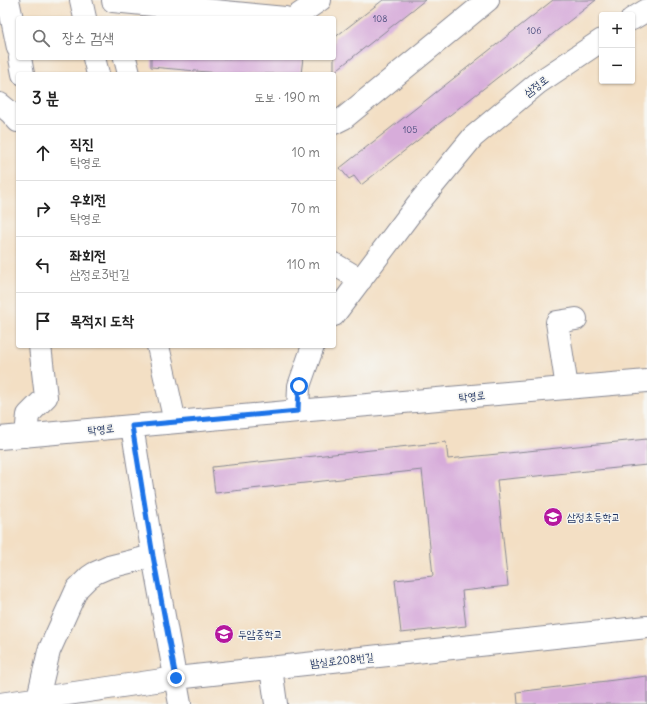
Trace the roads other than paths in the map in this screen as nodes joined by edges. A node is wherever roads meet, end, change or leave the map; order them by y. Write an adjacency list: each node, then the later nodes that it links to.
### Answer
1 (8, 0): 11 (street)
2 (81, 0): 7 (street)
3 (320, 0): 9 (street)
4 (488, 0): 21 (street)
5 (114, 6): 8 (street)
6 (647, 10): 10 (street)
7 (85, 16)
8 (256, 16)
9 (297, 16)
10 (635, 17)
11 (16, 38)
12 (599, 42): 23 (street, 삼정로)
13 (20, 60): 16 (street)
14 (94, 60): 17 (street)
15 (126, 60): 18 (street)
16 (23, 72)
17 (98, 72)
18 (129, 72)
19 (0, 104): 20 (street)
20 (16, 119)
21 (336, 122)
22 (336, 265): 23 (street)
23 (361, 280): 24 (street)
24 (336, 312)
25 (576, 319): 30 (street)
26 (40, 348): 34 (street)
27 (158, 348): 32 (street)
28 (312, 348): 31 (street)
29 (647, 382): 30 (street, 탁영로)
30 (567, 388): 31 (street, 탁영로)
31 (298, 411): 32 (street, 탁영로)
32 (175, 422): 33 (street, 탁영로)
33 (132, 426): 34 (street, 탁영로); 36 (street)
34 (26, 436): 35 (street, 탁영로)
35 (0, 438)
36 (153, 556): 39 (street); 40 (street)
37 (647, 627): 38 (street, 밤실로208번길)
38 (272, 668): 39 (street, 밤실로208번길); 43 (street)
39 (176, 678): 40 (street, 밤실로208번길); 42 (street)
40 (38, 698): 41 (street, 밤실로208번길)
41 (5, 704)
42 (180, 704)
43 (276, 704)

